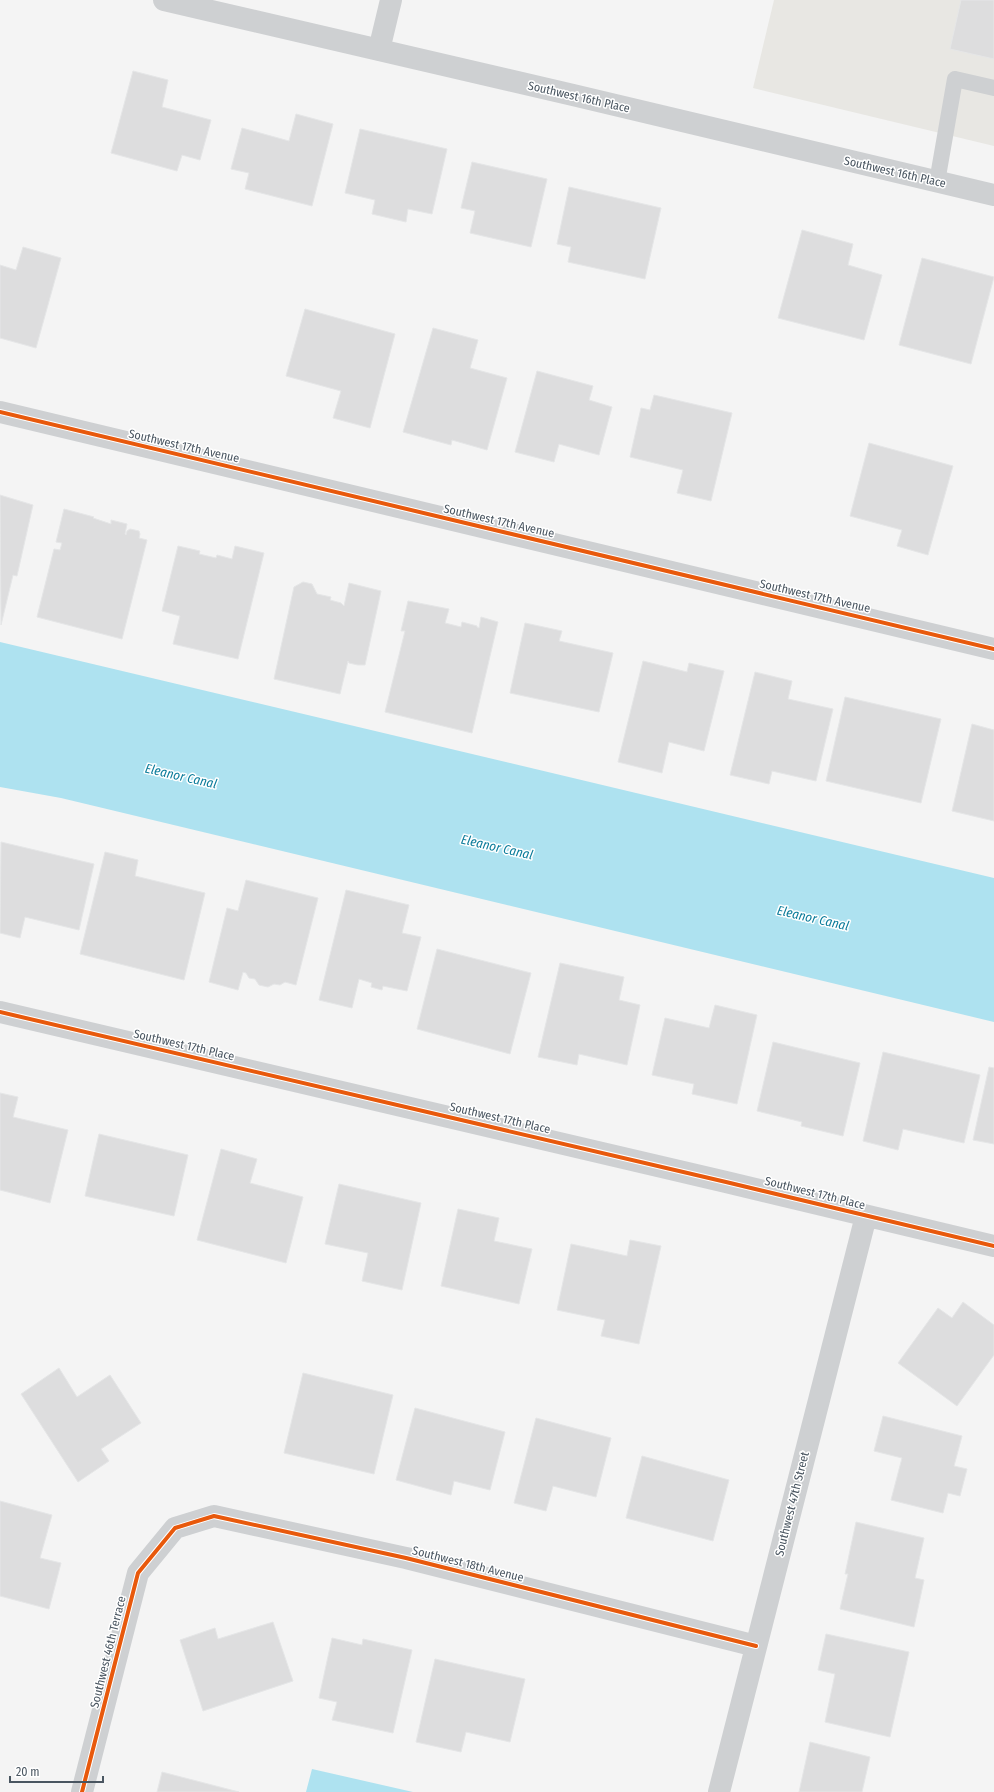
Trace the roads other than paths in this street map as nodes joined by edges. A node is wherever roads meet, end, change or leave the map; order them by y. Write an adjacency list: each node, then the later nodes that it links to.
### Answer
1 (164, 0): 3 (street, Southwest 16th Place)
2 (391, 0): 3 (street)
3 (379, 50): 5 (street, Southwest 16th Place)
4 (994, 88): 5 (lane)
5 (937, 182): 6 (street, Southwest 16th Place)
6 (994, 195)
7 (0, 412): 8 (street, Southwest 17th Avenue)
8 (994, 649)
9 (0, 1012): 10 (street, Southwest 17th Place)
10 (866, 1216): 11 (street, Southwest 17th Place); 13 (street, Southwest 47th Street)
11 (994, 1246)
12 (175, 1528): 13 (street, Southwest 18th Avenue); 14 (street, Southwest 46th Terrace)
13 (756, 1646): 15 (street, Southwest 47th Street)
14 (82, 1792)
15 (719, 1792)

